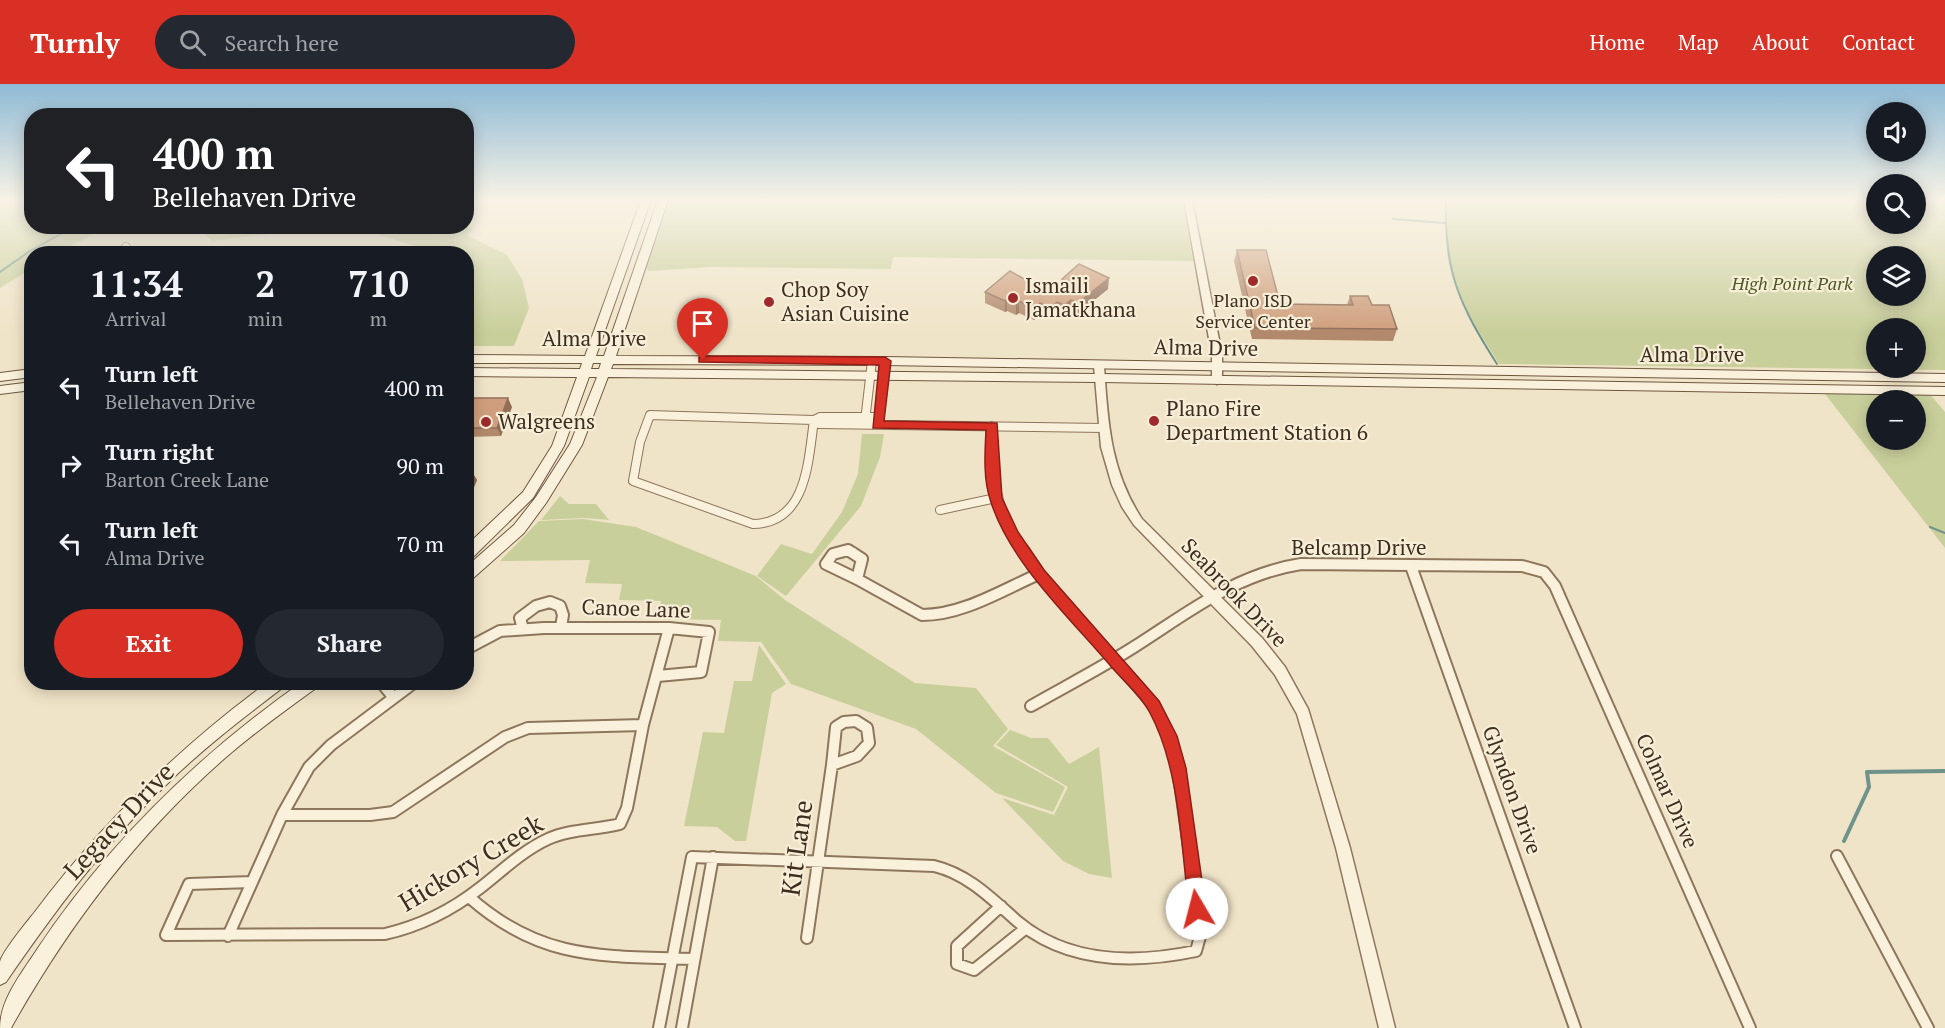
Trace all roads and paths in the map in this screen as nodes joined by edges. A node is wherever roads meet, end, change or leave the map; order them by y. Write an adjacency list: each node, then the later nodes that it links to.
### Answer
1 (630, 244): 4 (main road)
2 (648, 244): 5 (main road)
3 (1195, 244): 18 (street)
4 (620, 273): 5 (main road); 6 (main road)
5 (638, 273): 8 (main road)
6 (589, 358): 7 (main road, Alma Drive); 8 (main road, Alma Drive); 15 (main road)
7 (474, 359)
8 (609, 359): 9 (main road, Alma Drive); 16 (main road)
9 (768, 360): 10 (main road, Alma Drive); 19 (main road)
10 (872, 361): 11 (main road, Alma Drive); 20 (street)
11 (885, 361): 14 (main road, Alma Drive); 21 (street)
12 (1415, 371): 18 (main road, Alma Drive); 22 (main road, Alma Drive); 26 (main road)
13 (474, 372): 15 (main road, Alma Drive)
14 (1100, 372): 18 (main road, Alma Drive); 21 (main road, Alma Drive); 36 (street, Seabrook Drive)
15 (584, 373): 16 (main road, Alma Drive); 37 (main road)
16 (604, 373): 19 (main road, Alma Drive); 39 (main road)
17 (24, 374): 23 (main road)
18 (1217, 374): 26 (main road, Alma Drive)
19 (767, 375): 20 (main road, Alma Drive)
20 (870, 376): 21 (main road, Alma Drive); 33 (street)
21 (884, 376): 34 (street)
22 (1866, 376)
23 (0, 377)
24 (1926, 377): 25 (main road, Alma Drive)
25 (1945, 378)
26 (1421, 383): 29 (main road, Alma Drive)
27 (24, 387): 28 (main road)
28 (0, 390)
29 (1866, 391)
30 (1926, 391): 31 (main road, Alma Drive)
31 (1945, 391)
32 (814, 420): 32 (street); 33 (street)
33 (865, 421): 34 (street)
34 (878, 421): 35 (street)
35 (992, 426): 36 (street); 38 (street)
36 (1104, 428): 47 (street, Seabrook Drive)
37 (528, 495): 39 (main road); 41 (main road)
38 (996, 498): 40 (street); 45 (street)
39 (541, 500): 43 (main road)
40 (940, 510)
41 (474, 547)
42 (1411, 566): 44 (street, Belcamp Drive); 47 (street, Belcamp Drive); 81 (street, Glyndon Drive)
43 (474, 570)
44 (1545, 572): 82 (street, Colmar Drive)
45 (1039, 574): 46 (street); 52 (street)
46 (857, 579)
47 (1212, 597): 52 (street, Belcamp Drive); 80 (street, Seabrook Drive)
48 (561, 627): 49 (street, Canoe Lane); 50 (street, Canoe Lane); 50 (street, Canoe Lane)
49 (669, 628): 53 (street); 53 (street, Canoe Lane)
50 (524, 629): 51 (street, Canoe Lane)
51 (474, 645)
52 (1115, 659): 59 (street, Belcamp Drive); 71 (street)
53 (658, 676): 60 (street)
54 (269, 690): 62 (main road, Legacy Drive)
55 (303, 690): 63 (main road, Legacy Drive)
56 (387, 690): 58 (street)
57 (404, 690): 58 (street)
58 (393, 697): 64 (street)
59 (1031, 706)
60 (643, 725): 64 (street); 69 (street, Hickory Creek)
61 (832, 765): 61 (street, Kit Lane); 67 (street, Kit Lane)
62 (144, 794): 63 (main road); 76 (main road, Legacy Drive)
63 (166, 801): 77 (main road, Legacy Drive)
64 (282, 815): 68 (street)
65 (1837, 856): 83 (street)
66 (713, 857): 67 (street); 74 (street); 75 (street)
67 (819, 859): 70 (street); 73 (street, Kit Lane)
68 (252, 882): 72 (street); 72 (street, Hickory Creek)
69 (469, 897): 72 (street, Hickory Creek); 74 (street)
70 (1001, 906): 71 (street); 71 (street)
71 (1026, 928)
72 (228, 936)
73 (807, 938)
74 (673, 958): 75 (street); 78 (street)
75 (694, 959): 79 (street)
76 (0, 976)
77 (1, 1028)
78 (659, 1028)
79 (682, 1028)
80 (1387, 1028)
81 (1575, 1028)
82 (1750, 1028)
83 (1928, 1028)

